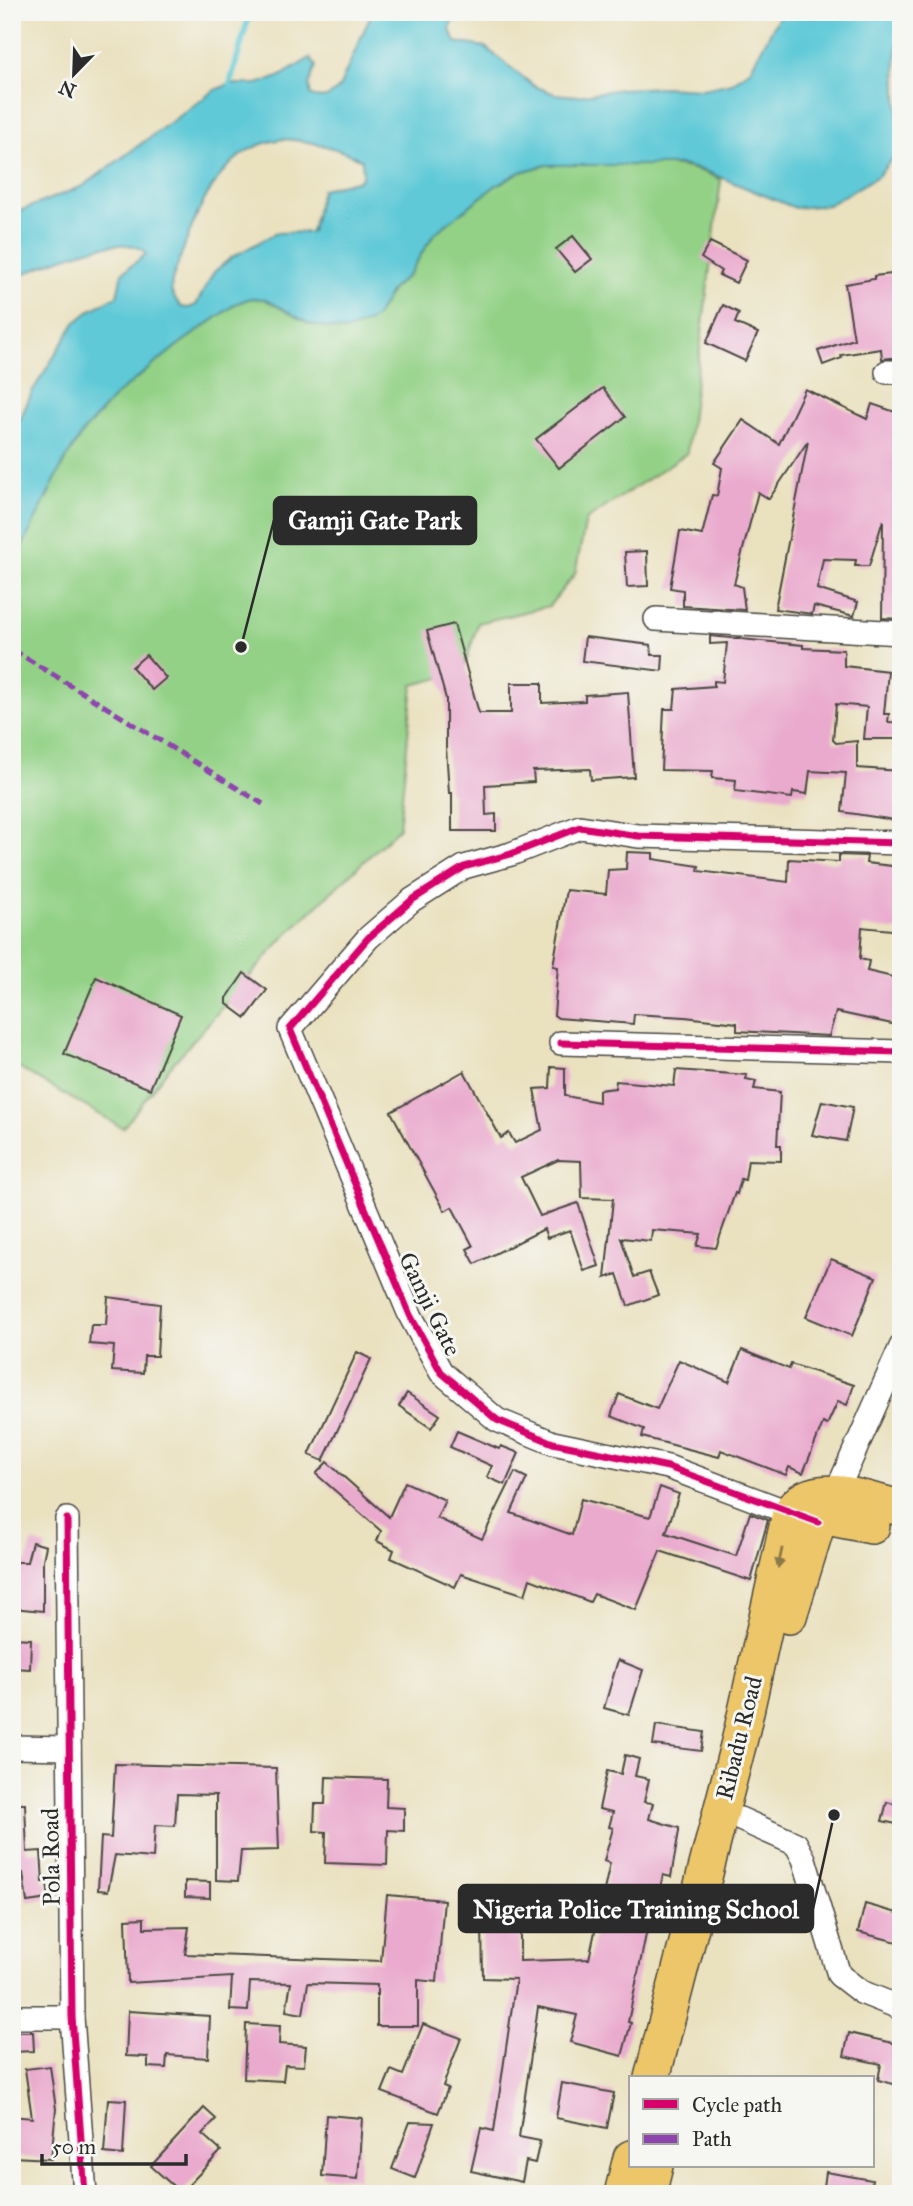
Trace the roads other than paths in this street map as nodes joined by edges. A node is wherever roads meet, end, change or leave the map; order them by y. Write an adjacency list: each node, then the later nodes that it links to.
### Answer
1 (656, 619): 2 (street)
2 (901, 634)
3 (901, 843): 8 (street, Gamji Gate)
4 (561, 1043): 5 (street)
5 (901, 1052)
6 (901, 1347): 8 (street)
7 (901, 1508): 8 (main road)
8 (821, 1513): 10 (main road); 13 (main road); 17 (main road, Ribadu Road, one-way to 17)
9 (67, 1519): 12 (street, Pola Road)
10 (901, 1532)
11 (12, 1747): 12 (street)
12 (69, 1748): 16 (street, Pola Road)
13 (740, 1819): 14 (street); 18 (main road)
14 (901, 2008)
15 (12, 2017): 16 (street)
16 (72, 2017): 21 (street, Pola Road)
17 (653, 2076)
18 (676, 2076)
19 (629, 2166): 22 (main road)
20 (654, 2168): 23 (main road)
21 (85, 2194)
22 (622, 2194)
23 (648, 2194)

